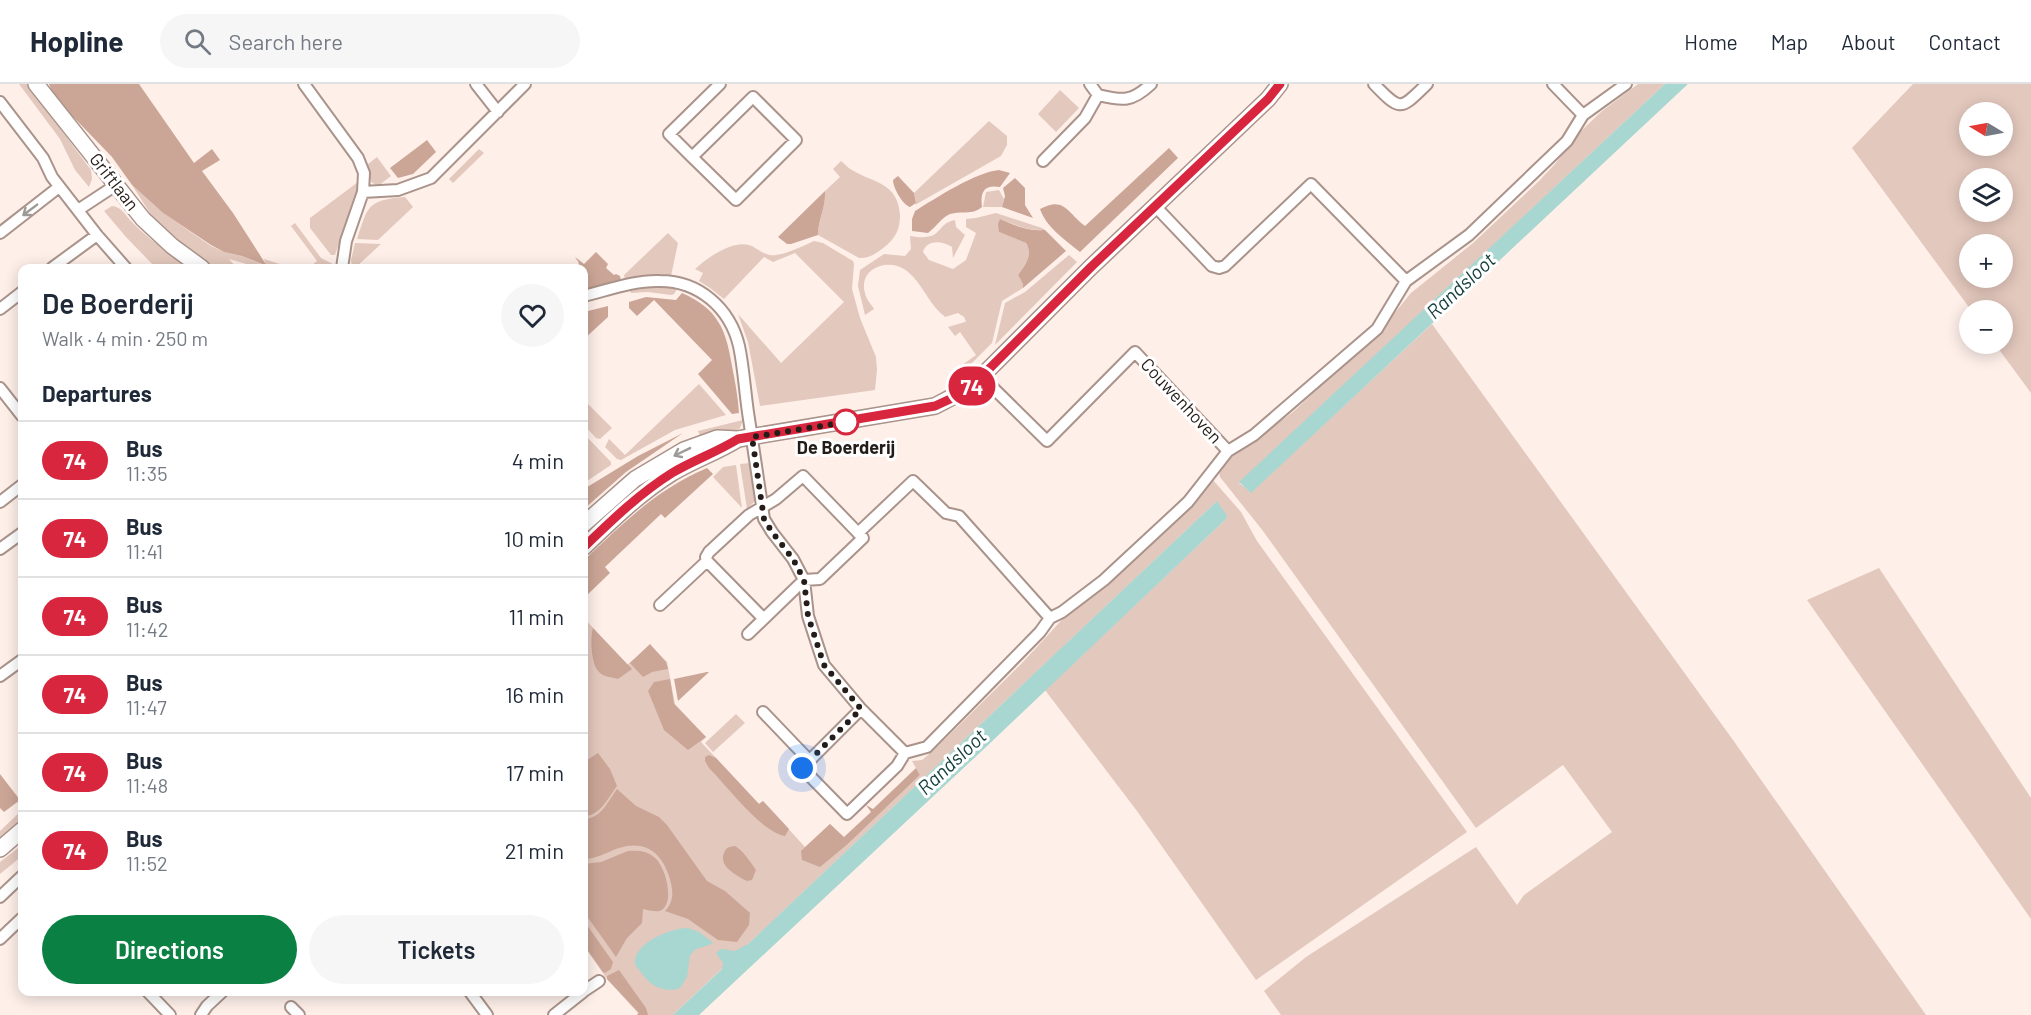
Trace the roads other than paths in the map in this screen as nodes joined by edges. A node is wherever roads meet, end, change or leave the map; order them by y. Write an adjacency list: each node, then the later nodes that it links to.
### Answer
1 (36, 84): 19 (street, Griftlaan)
2 (304, 84): 21 (street)
3 (476, 84): 15 (street)
4 (525, 84): 15 (street)
5 (720, 84): 17 (street)
6 (1090, 84): 13 (street)
7 (1151, 84): 13 (street)
8 (1280, 84): 22 (street)
9 (1374, 84): 10 (street)
10 (1427, 84)
11 (1553, 84): 16 (street)
12 (1626, 84): 16 (street, Couwenhoven)
13 (1098, 95): 18 (street)
14 (0, 102): 20 (street)
15 (498, 112): 21 (street)
16 (1583, 115): 30 (street, Couwenhoven)
17 (692, 157): 17 (street)
18 (1043, 161)
19 (116, 185): 23 (street); 28 (street, Griftlaan)
20 (59, 187): 23 (street); 24 (street, one-way to 24)
21 (363, 192): 29 (street)
22 (1155, 206): 30 (street); 34 (street)
23 (78, 210): 25 (street)
24 (0, 233)
25 (97, 235): 26 (street); 27 (street)
26 (57, 264)
27 (122, 264)
28 (197, 264)
29 (343, 264)
30 (1406, 281): 38 (street, Couwenhoven)
31 (18, 295): 33 (street)
32 (588, 295): 37 (street)
33 (0, 309)
34 (982, 377): 37 (street); 38 (street, Couwenhoven)
35 (0, 388): 36 (street)
36 (18, 412)
37 (745, 438): 41 (street); 42 (street, one-way to 42); 45 (street)
38 (1228, 451): 51 (street, Couwenhoven)
39 (18, 488): 40 (street)
40 (0, 502)
41 (762, 507): 43 (street); 47 (street); 48 (street)
42 (588, 521)
43 (858, 533): 48 (street); 51 (street)
44 (18, 536): 46 (street)
45 (588, 542)
46 (0, 549)
47 (707, 561): 49 (street); 50 (street)
48 (804, 580): 50 (street); 55 (street)
49 (660, 605)
50 (764, 618): 52 (street)
51 (1050, 618): 57 (street, Couwenhoven)
52 (748, 634)
53 (18, 662): 54 (street)
54 (2, 671)
55 (861, 709): 57 (street); 58 (street)
56 (763, 712): 58 (street, Couwenhoven)
57 (905, 753): 58 (street, Couwenhoven)
58 (809, 760)
59 (18, 833): 61 (street)
60 (18, 845): 62 (street)
61 (0, 849)
62 (0, 856)
63 (18, 880): 64 (street)
64 (0, 897)
65 (18, 922): 66 (street)
66 (0, 939)
67 (599, 981): 68 (street)
68 (588, 988)
69 (152, 996): 73 (street)
70 (218, 996): 74 (street)
71 (473, 996): 75 (street)
72 (577, 996): 76 (street)
73 (170, 1015)
74 (201, 1015)
75 (487, 1015)
76 (554, 1015)

